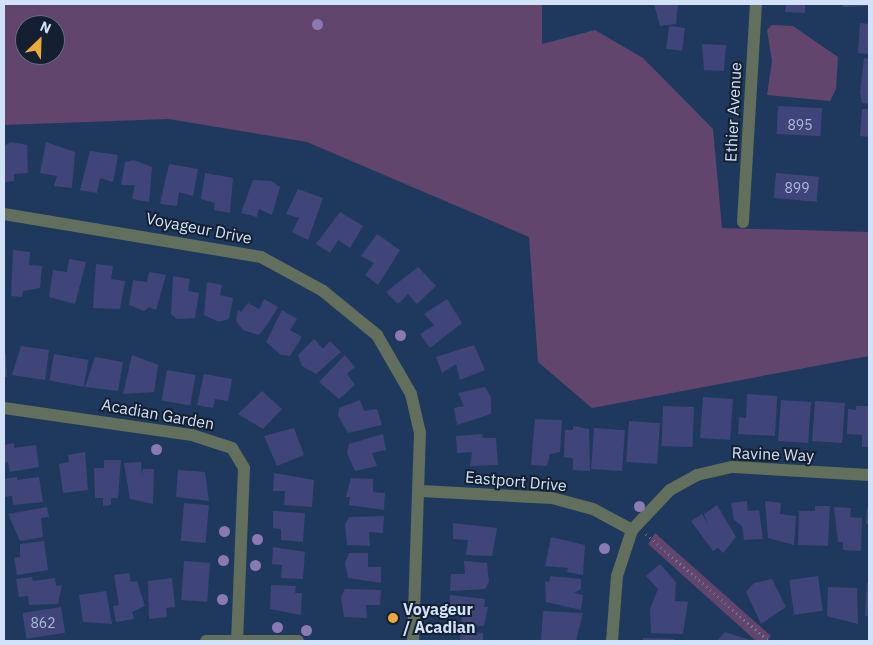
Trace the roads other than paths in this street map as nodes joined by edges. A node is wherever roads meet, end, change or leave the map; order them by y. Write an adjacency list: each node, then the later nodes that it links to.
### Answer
1 (756, 4): 3 (street, Ethier Avenue)
2 (4, 214): 6 (street, Voyageur Drive)
3 (743, 222)
4 (4, 408): 8 (street, Acadian Garden)
5 (869, 475): 7 (street, Ravine Way)
6 (421, 491): 7 (street, Eastport Drive); 11 (street, Voyageur Drive)
7 (633, 527): 12 (street, Ravine Way)
8 (236, 639): 9 (street); 10 (street)
9 (206, 641)
10 (298, 641)
11 (413, 641)
12 (612, 641)

